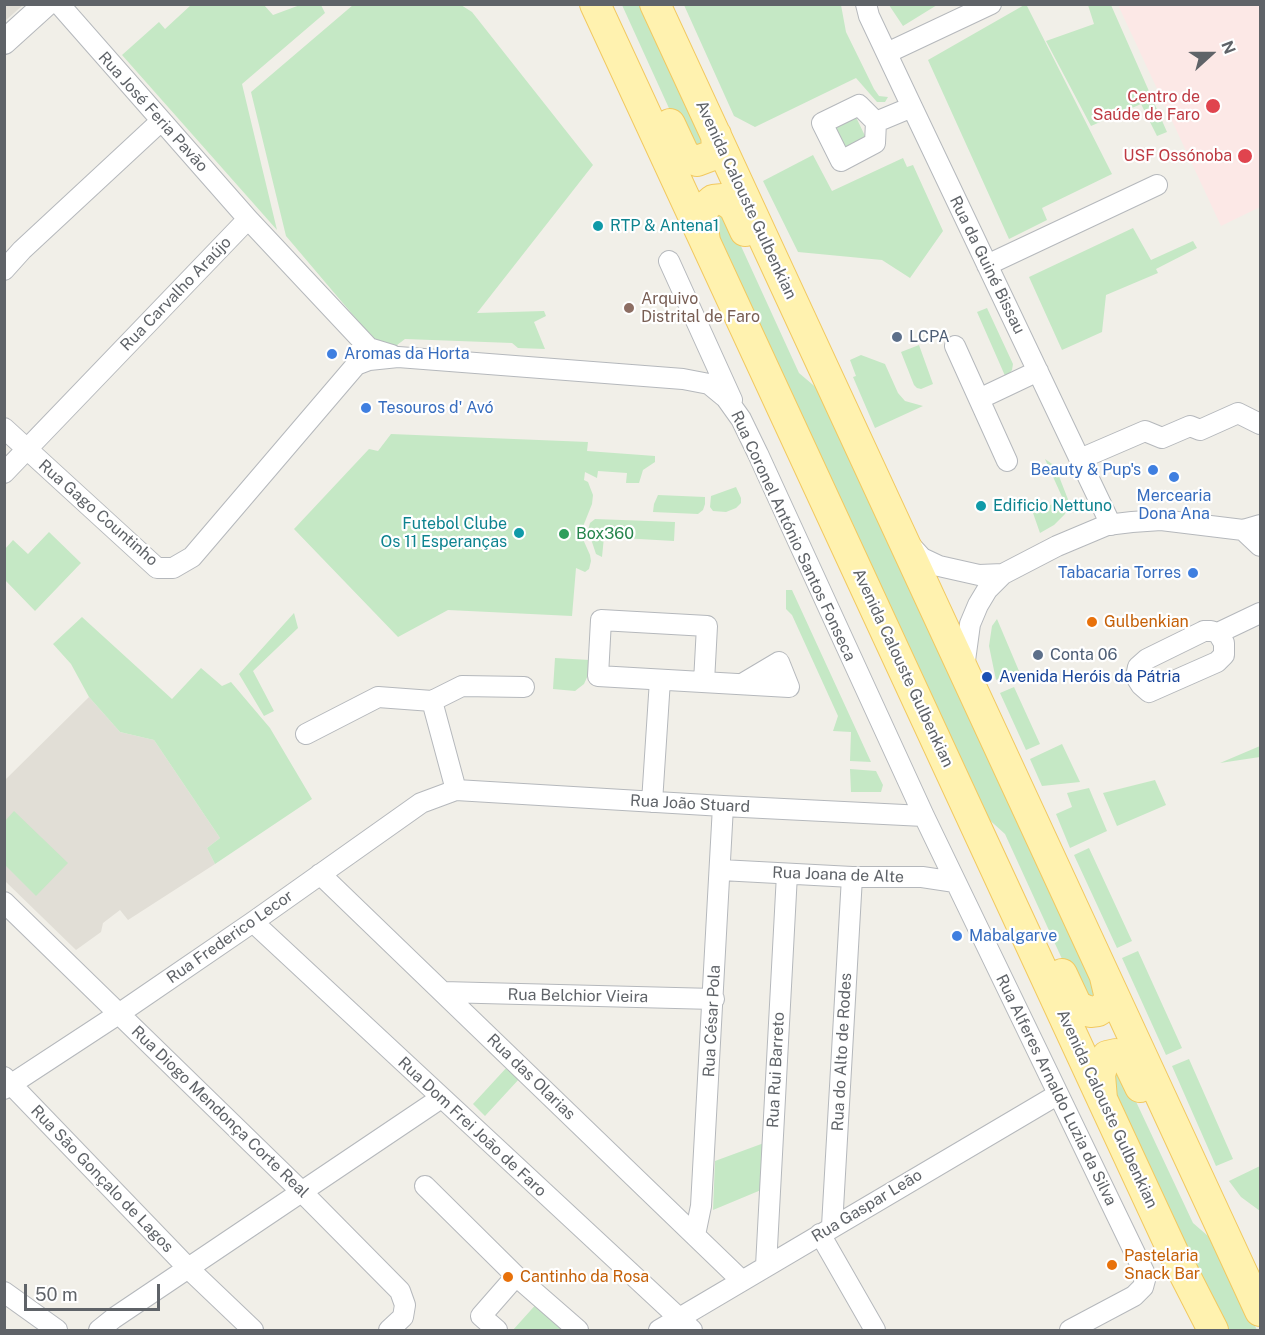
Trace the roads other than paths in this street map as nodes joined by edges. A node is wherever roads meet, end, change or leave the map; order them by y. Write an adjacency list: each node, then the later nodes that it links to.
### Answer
1 (45, 4): 8 (street)
2 (58, 4): 11 (street, Rua José Feria Pavão)
3 (595, 4): 16 (main road, Avenida Calouste Gulbenkian)
4 (613, 4): 13 (main road)
5 (655, 4): 13 (main road, Avenida Calouste Gulbenkian)
6 (866, 4): 9 (street, Rua da Guiné Bissau)
7 (991, 4): 9 (street)
8 (4, 42)
9 (886, 54): 10 (street, Rua da Guiné Bissau)
10 (912, 107): 12 (street); 18 (street, Rua da Guiné Bissau)
11 (161, 121): 15 (street, Rua José Feria Pavão); 19 (street)
12 (876, 122)
13 (716, 135): 24 (main road, Avenida Calouste Gulbenkian)
14 (1157, 185): 18 (street)
15 (248, 219): 20 (street); 32 (street, Rua Carvalho Araújo)
16 (705, 242): 24 (main road); 54 (main road, Avenida Calouste Gulbenkian)
17 (669, 261): 22 (street)
18 (987, 265): 26 (street, Rua da Guiné Bissau)
19 (4, 270)
20 (350, 327): 23 (street); 25 (street)
21 (955, 346): 28 (street)
22 (708, 347): 27 (street); 29 (street)
23 (398, 357): 25 (street); 27 (street, Rua Coronel António Santos Fonseca)
24 (822, 363): 38 (main road, Avenida Calouste Gulbenkian)
25 (356, 365): 32 (street, Rua Gago Countinho)
26 (1038, 371): 28 (street); 33 (street, Rua da Guiné Bissau)
27 (683, 379): 29 (street, Rua Coronel António Santos Fonseca)
28 (979, 399): 34 (street)
29 (741, 418): 53 (street, Rua Coronel António Santos Fonseca)
30 (1260, 424): 33 (street)
31 (4, 428): 32 (street, Rua Gago Countinho)
32 (27, 450): 35 (street, Rua Carvalho Araújo)
33 (1080, 459): 36 (street, Rua da Guiné Bissau)
34 (1007, 461)
35 (4, 473)
36 (1111, 525): 37 (street); 40 (street)
37 (1252, 527): 39 (street)
38 (899, 532): 40 (street); 43 (main road, Avenida Calouste Gulbenkian)
39 (1260, 546)
40 (1003, 574): 43 (street)
41 (1260, 613): 42 (street)
42 (1218, 633)
43 (963, 671): 62 (main road, Avenida Calouste Gulbenkian)
44 (660, 680): 45 (street); 45 (street); 51 (street)
45 (704, 682): 46 (street)
46 (742, 684)
47 (524, 687): 48 (street)
48 (432, 701): 49 (street); 50 (street)
49 (306, 734)
50 (456, 790): 51 (street, Rua João Stuard); 56 (street, Rua Frederico Lecor)
51 (652, 802): 52 (street, Rua João Stuard)
52 (723, 806): 53 (street, Rua João Stuard); 55 (street, Rua César Pola)
53 (924, 816): 59 (street, Rua Alferes Arnaldo Luzia da Silva)
54 (980, 837): 62 (main road); 69 (main road, Avenida Calouste Gulbenkian)
55 (721, 870): 57 (street, Rua Joana de Alte); 64 (street, Rua César Pola)
56 (320, 874): 61 (street, Rua Frederico Lecor); 63 (street, Rua das Olarias)
57 (787, 874): 58 (street, Rua Joana de Alte); 75 (street, Rua Rui Barreto)
58 (852, 877): 59 (street, Rua Joana de Alte); 72 (street, Rua do Alto de Rodes)
59 (955, 882): 67 (street, Rua Alferes Arnaldo Luzia da Silva)
60 (4, 902): 65 (street, Rua Diogo Mendonça Corte Real)
61 (253, 922): 65 (street, Rua Frederico Lecor); 68 (street, Rua Dom Frei João de Faro)
62 (1105, 977): 74 (main road, Avenida Calouste Gulbenkian)
63 (442, 992): 64 (street, Rua Belchior Vieira); 73 (street, Rua das Olarias)
64 (714, 999): 73 (street, Rua César Pola)
65 (120, 1013): 66 (street, Rua Frederico Lecor); 71 (street, Rua Diogo Mendonça Corte Real)
66 (7, 1083): 76 (street, Rua São Gonçalo de Lagos)
67 (1057, 1095): 72 (street, Rua Gaspar Leão); 90 (street, Rua Alferes Arnaldo Luzia da Silva)
68 (441, 1098): 71 (street); 81 (street, Rua Dom Frei João de Faro)
69 (1102, 1099): 74 (main road); 91 (main road, Avenida Calouste Gulbenkian)
70 (425, 1186): 77 (street)
71 (302, 1192): 76 (street); 85 (street, Rua Diogo Mendonça Corte Real)
72 (826, 1230): 75 (street, Rua Gaspar Leão); 89 (street)
73 (694, 1235): 78 (street, Rua das Olarias)
74 (1228, 1242): 80 (main road, Avenida Calouste Gulbenkian)
75 (766, 1266): 78 (street, Rua Gaspar Leão)
76 (189, 1269): 83 (street); 84 (street, Rua São Gonçalo de Lagos)
77 (516, 1275): 86 (street); 87 (street)
78 (741, 1280): 81 (street, Rua Gaspar Leão)
79 (4, 1292): 82 (street)
80 (1260, 1311)
81 (685, 1324): 88 (street, Rua Gaspar Leão)
82 (57, 1330)
83 (99, 1330)
84 (253, 1330)
85 (389, 1330)
86 (497, 1330)
87 (578, 1330)
88 (659, 1330)
89 (875, 1330)
90 (1070, 1330)
91 (1213, 1330)

